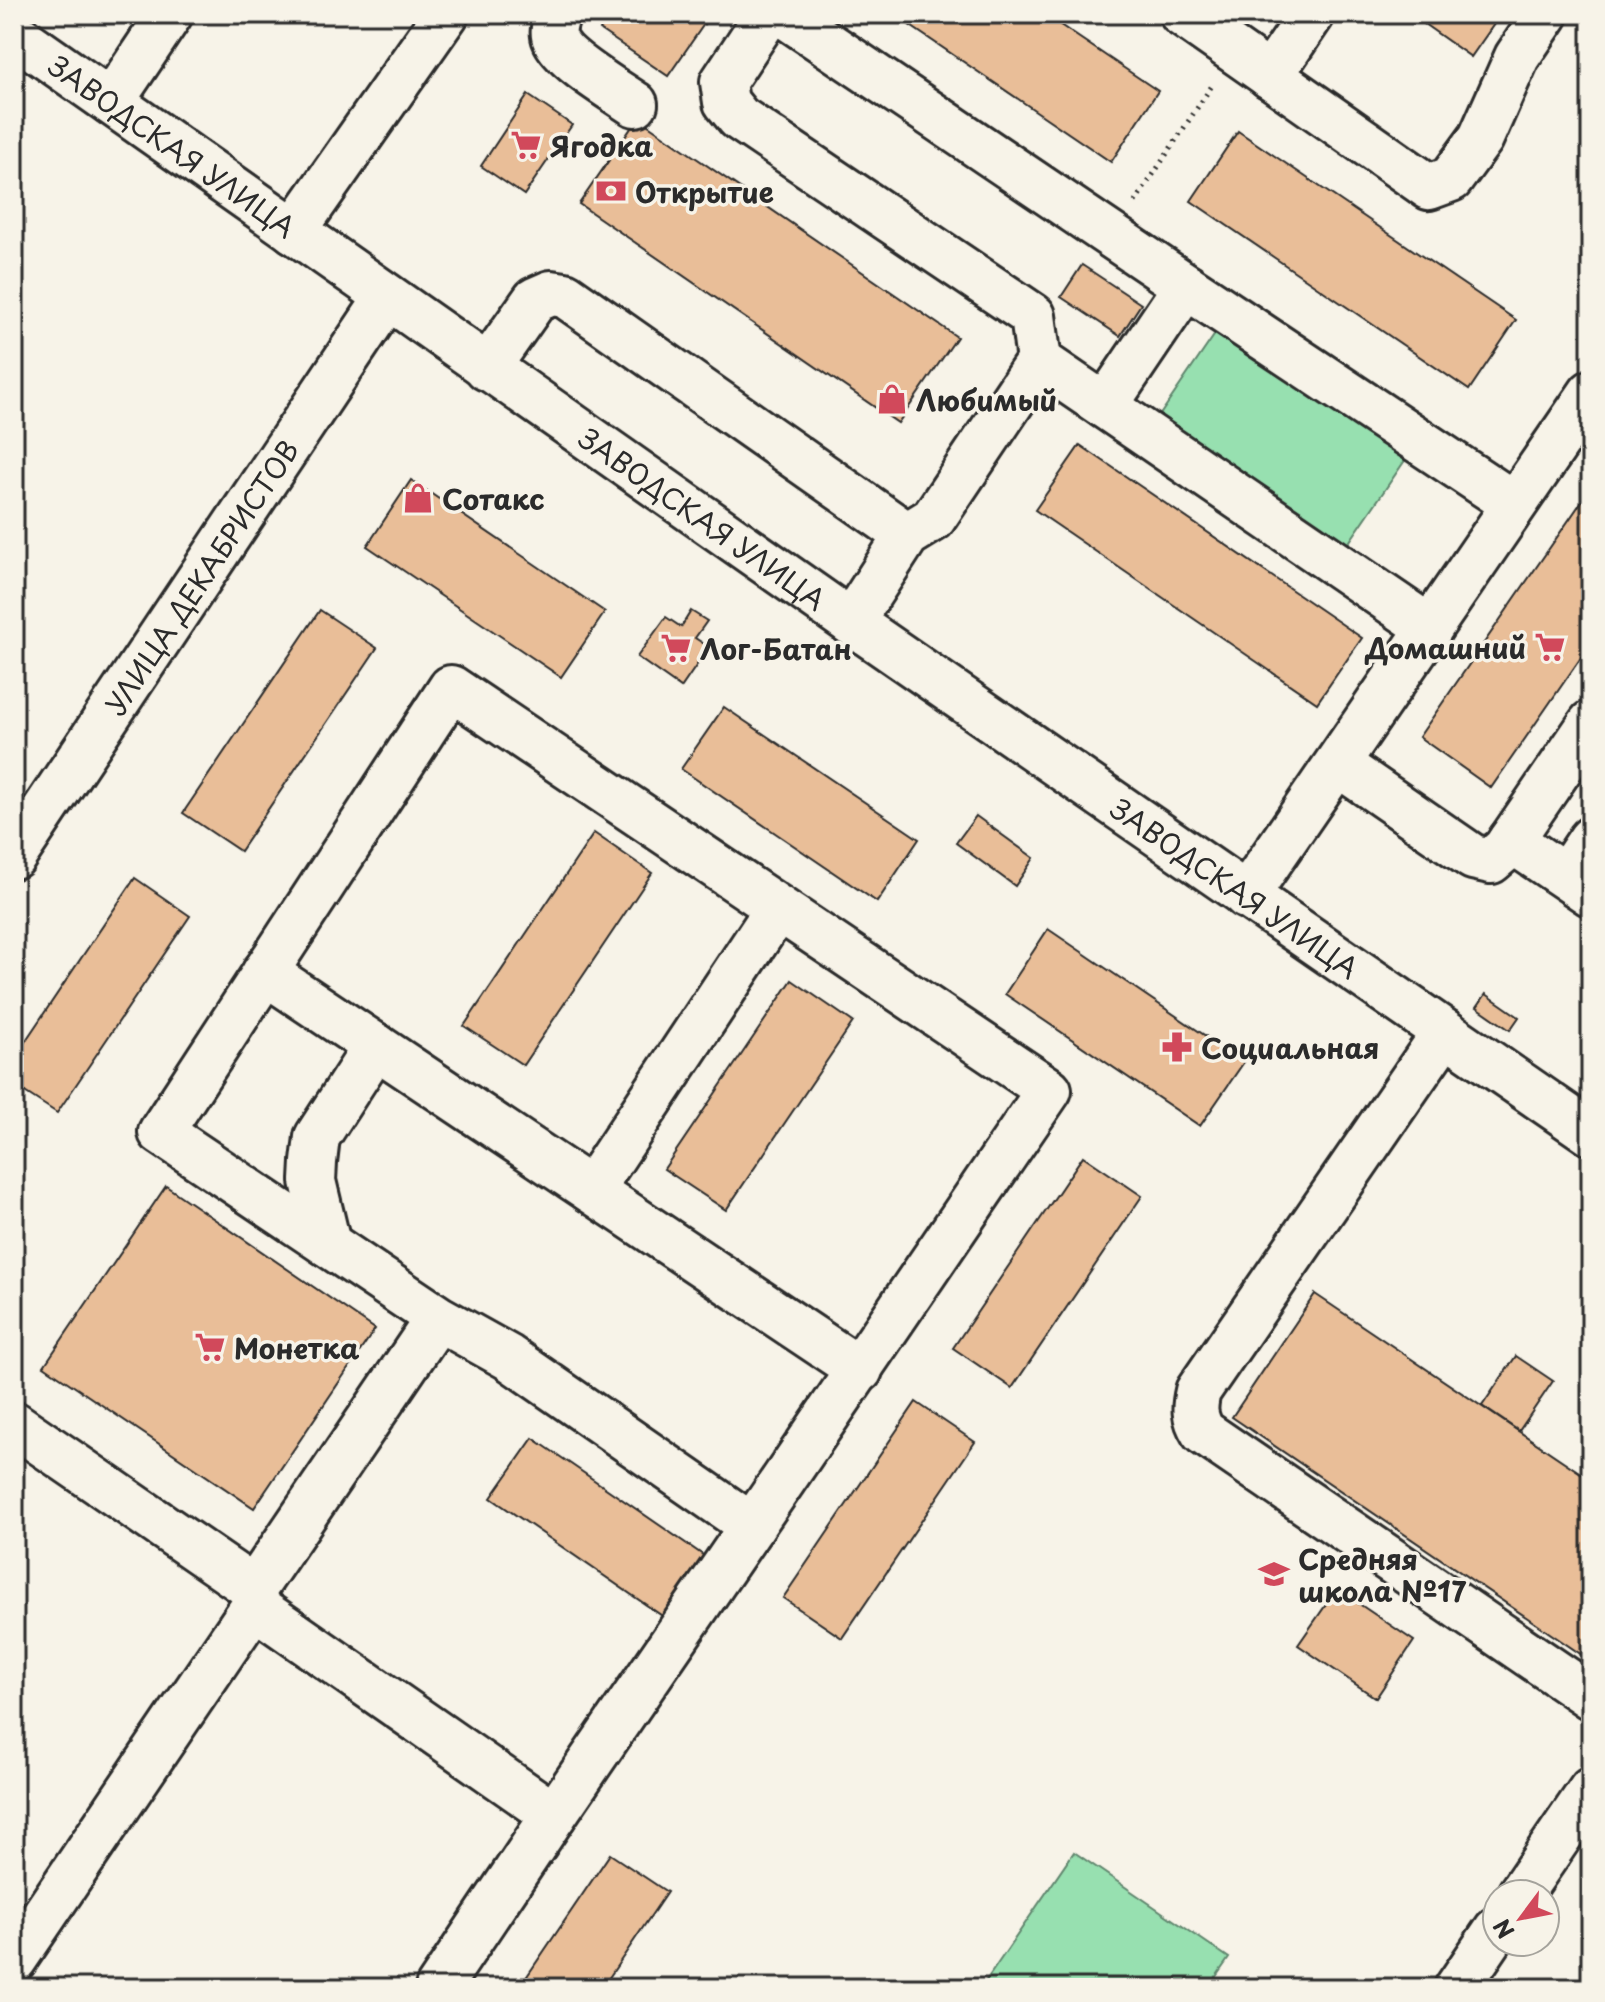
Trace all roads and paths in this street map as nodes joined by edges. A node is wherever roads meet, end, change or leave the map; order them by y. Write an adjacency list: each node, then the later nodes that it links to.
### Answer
1 (170, 14): 12 (street)
2 (446, 14): 14 (street)
3 (558, 14): 13 (street)
4 (768, 14): 18 (street)
5 (783, 14): 15 (street)
6 (1182, 14): 9 (street)
7 (1312, 14): 11 (street)
8 (1546, 14): 11 (street)
9 (1235, 51): 11 (street); 15 (path)
10 (20, 52): 12 (street, ЗАВОДСКАЯ УЛИЦА)
11 (1270, 76)
12 (111, 102): 14 (street, ЗАВОДСКАЯ УЛИЦА)
13 (635, 104)
14 (294, 231): 17 (street, ЗАВОДСКАЯ УЛИЦА)
15 (1113, 237): 16 (street)
16 (1186, 286): 21 (street); 22 (street)
17 (387, 298): 19 (street, ЗАВОДСКАЯ УЛИЦА); 30 (street, УЛИЦА ДЕКАБРИСТОВ)
18 (1039, 361): 21 (street); 23 (street)
19 (487, 368): 23 (street); 24 (street, ЗАВОДСКАЯ УЛИЦА)
20 (1591, 393): 22 (street)
21 (1105, 406): 25 (street)
22 (1514, 504): 25 (street)
23 (907, 535): 24 (street)
24 (851, 622): 32 (street, ЗАВОДСКАЯ УЛИЦА)
25 (1430, 628): 27 (street)
26 (1591, 723): 29 (street)
27 (1338, 764): 29 (street); 32 (street)
28 (1591, 839): 31 (street)
29 (1511, 840): 31 (street)
30 (14, 856)
31 (1578, 885)
32 (1246, 896): 35 (street, ЗАВОДСКАЯ УЛИЦА)
33 (778, 908): 34 (street); 38 (street); 41 (street)
34 (265, 972): 36 (street); 39 (street)
35 (1445, 1032): 37 (street, ЗАВОДСКАЯ УЛИЦА); 45 (street)
36 (376, 1046): 38 (street); 39 (street)
37 (1591, 1133)
38 (591, 1190): 41 (street)
39 (328, 1244): 40 (street)
40 (438, 1318): 43 (street); 44 (street)
41 (860, 1370): 43 (street)
42 (14, 1424): 44 (street)
43 (752, 1526): 47 (street)
44 (254, 1597): 47 (street); 50 (street)
45 (1591, 1697)
46 (1591, 1790): 48 (street)
47 (554, 1815): 51 (street)
48 (1531, 1878)
49 (1481, 1953): 52 (street)
50 (14, 1960)
51 (438, 1988)
52 (1457, 1988)

